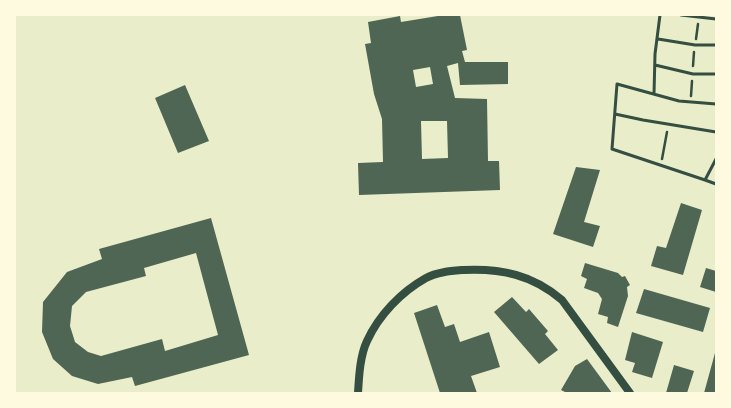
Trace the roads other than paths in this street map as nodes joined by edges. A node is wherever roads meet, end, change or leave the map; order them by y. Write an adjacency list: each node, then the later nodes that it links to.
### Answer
1 (660, 15): 4 (lane)
2 (681, 15): 3 (lane)
3 (716, 18)
4 (658, 39): 5 (lane); 6 (lane)
5 (716, 45)
6 (655, 65): 7 (lane); 8 (lane)
7 (716, 74)
8 (654, 94): 9 (lane); 10 (lane)
9 (716, 104)
10 (615, 114): 11 (lane); 13 (lane)
11 (716, 132)
12 (716, 159): 13 (lane)
13 (705, 180): 14 (lane)
14 (716, 184)
15 (358, 393): 16 (main road)
16 (630, 393)

